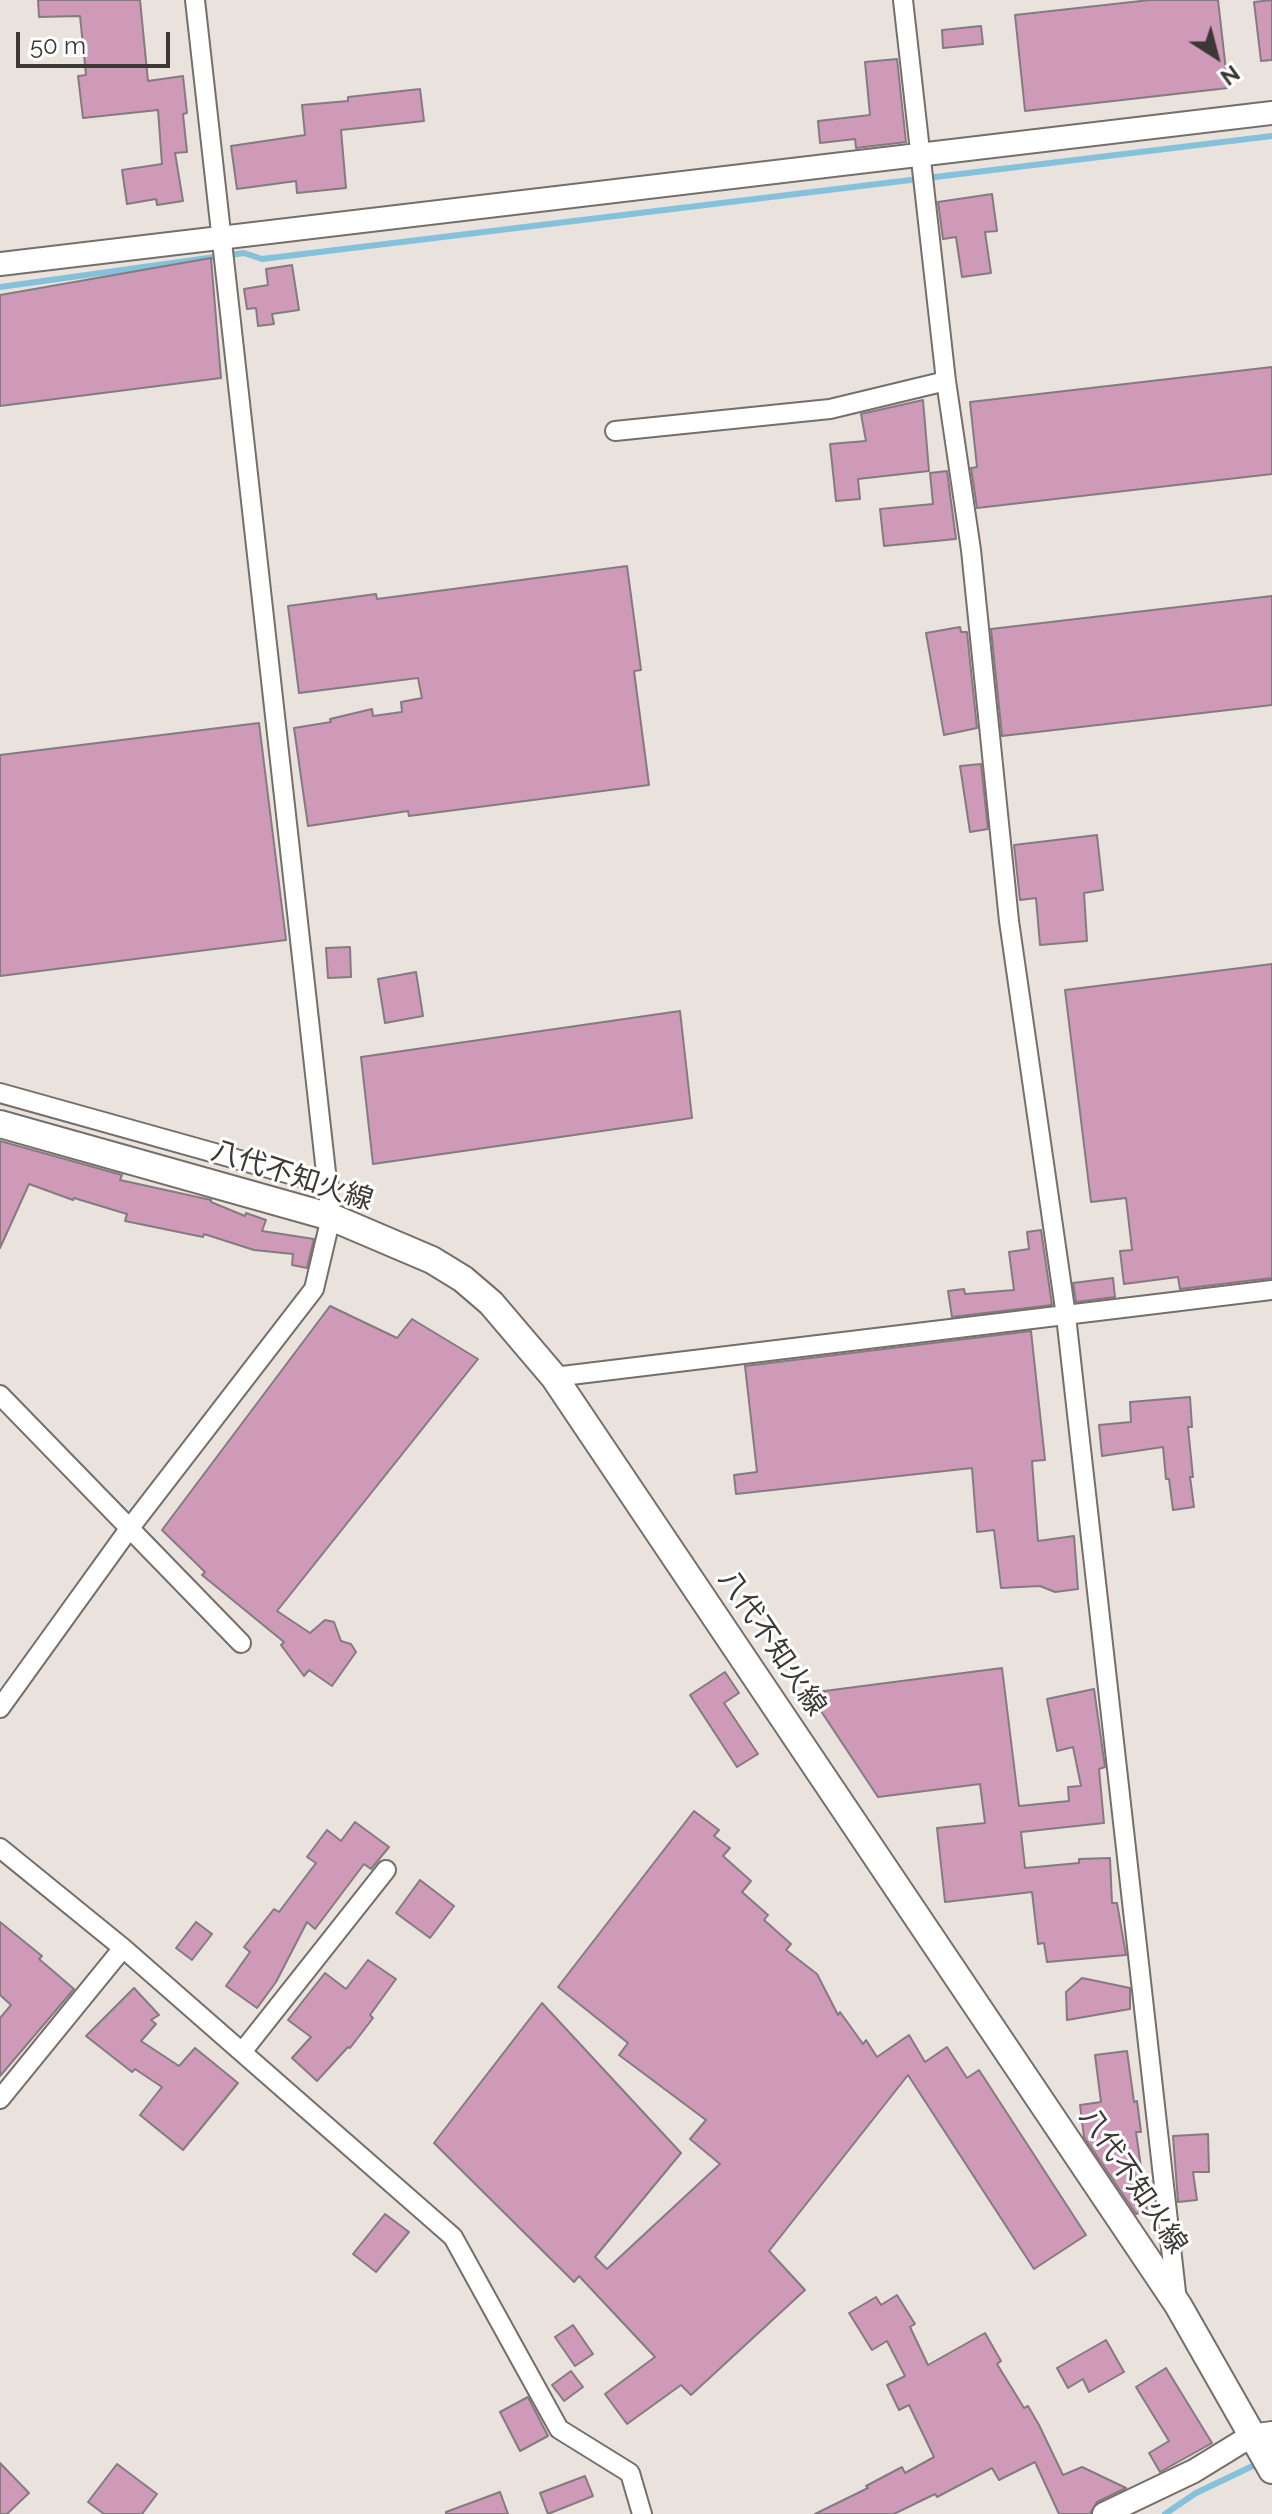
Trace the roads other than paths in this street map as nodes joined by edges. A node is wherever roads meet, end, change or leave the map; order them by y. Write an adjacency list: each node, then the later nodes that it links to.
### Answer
1 (195, 0): 5 (street)
2 (903, 0): 4 (street)
3 (1272, 113): 4 (street)
4 (922, 162): 5 (street); 7 (street)
5 (223, 238): 6 (street); 11 (street)
6 (0, 264)
7 (946, 381): 8 (street); 14 (street)
8 (615, 431)
9 (0, 1093): 11 (street)
10 (0, 1124): 12 (main road, 八代不知火線)
11 (329, 1185): 12 (street)
12 (331, 1217): 15 (main road, 八代不知火線); 17 (street)
13 (1272, 1290): 14 (street)
14 (1066, 1316): 15 (street); 25 (street)
15 (554, 1377): 25 (main road, 八代不知火線)
16 (0, 1395): 17 (street)
17 (129, 1529): 18 (street); 19 (street)
18 (241, 1643)
19 (0, 1708)
20 (0, 1848): 22 (street)
21 (386, 1870): 23 (street)
22 (123, 1948): 23 (street); 24 (street)
23 (242, 2052): 27 (street)
24 (0, 2099)
25 (1178, 2305): 26 (main road, 八代不知火線)
26 (1264, 2449): 28 (street)
27 (642, 2514)
28 (1104, 2514)

